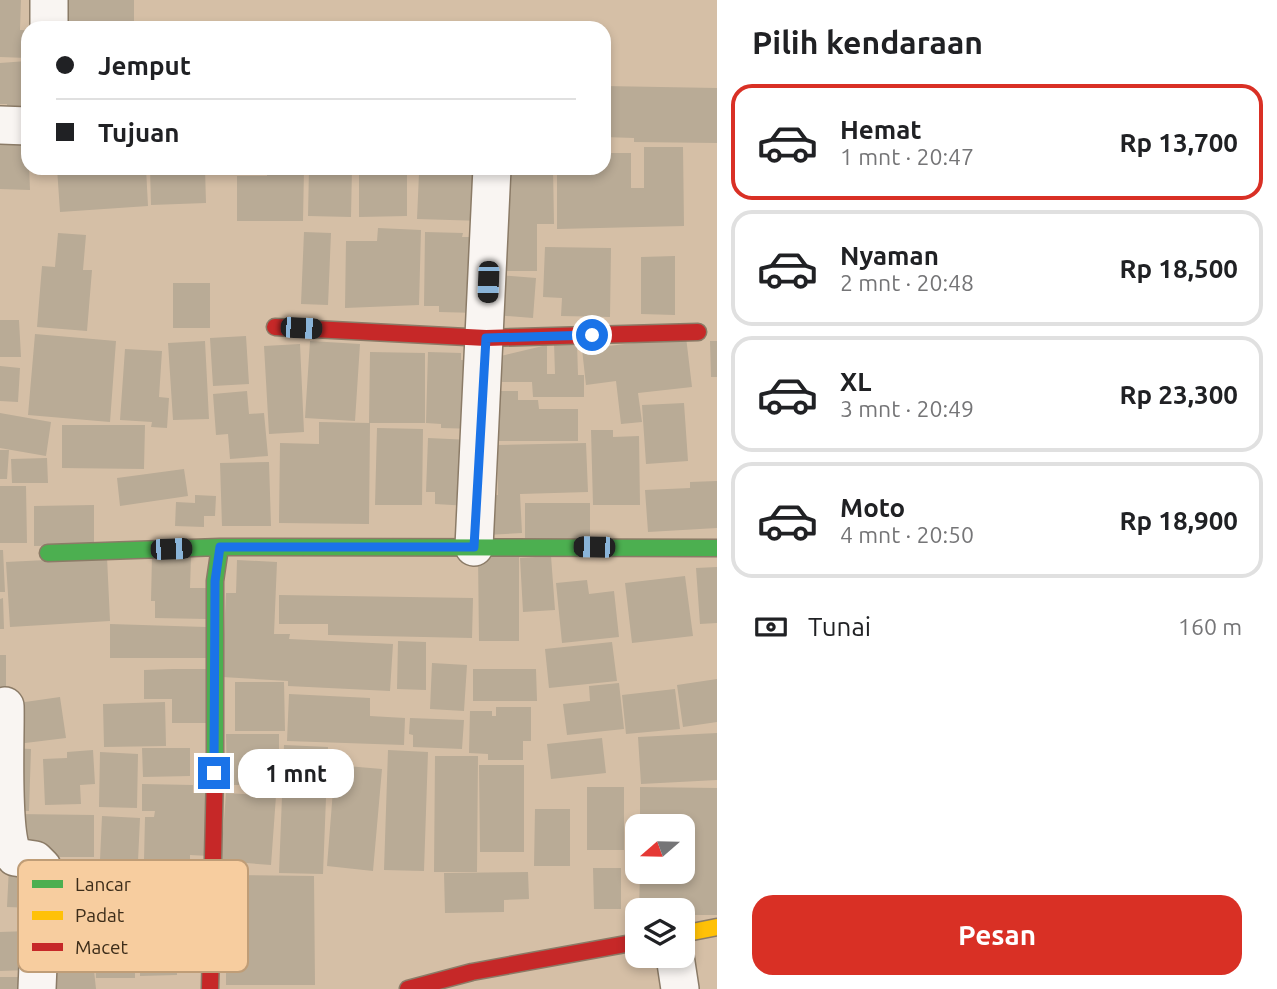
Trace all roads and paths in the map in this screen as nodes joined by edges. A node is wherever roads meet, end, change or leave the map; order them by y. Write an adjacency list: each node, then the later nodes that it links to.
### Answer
1 (49, 0): 2 (street)
2 (49, 21)
3 (0, 125): 4 (street)
4 (21, 126)
5 (492, 175): 8 (street)
6 (275, 327): 8 (street)
7 (698, 332): 8 (street)
8 (486, 338): 10 (street)
9 (220, 547): 10 (street); 12 (street); 15 (street)
10 (474, 547): 11 (street)
11 (717, 548)
12 (48, 553)
13 (5, 706): 14 (street)
14 (35, 860)
15 (214, 860)
16 (717, 927): 17 (street)
17 (695, 931)
18 (625, 944): 20 (street)
19 (677, 968): 21 (street)
20 (408, 989)
21 (680, 989)

